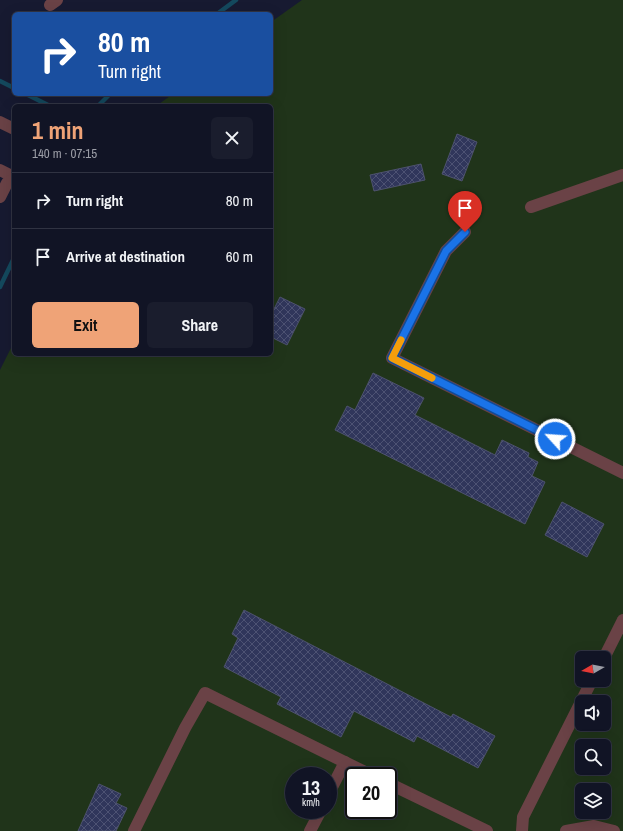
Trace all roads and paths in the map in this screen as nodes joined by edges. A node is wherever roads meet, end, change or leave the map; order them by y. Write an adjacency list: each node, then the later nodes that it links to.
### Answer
1 (0, 122): 2 (lane)
2 (12, 128)
3 (0, 170): 5 (lane)
4 (623, 175): 8 (lane)
5 (12, 177)
6 (12, 179): 7 (lane)
7 (0, 197)
8 (531, 207)
9 (465, 232): 10 (lane)
10 (623, 473)
11 (623, 620): 12 (lane)
12 (608, 651)
13 (588, 687): 22 (lane)
14 (345, 762): 15 (lane); 16 (lane); 19 (lane)
15 (355, 767)
16 (337, 778)
17 (397, 787): 21 (lane)
18 (316, 819): 20 (lane)
19 (134, 831)
20 (310, 831)
21 (487, 831)
22 (522, 831)
23 (566, 831): 24 (lane)
24 (614, 831)

